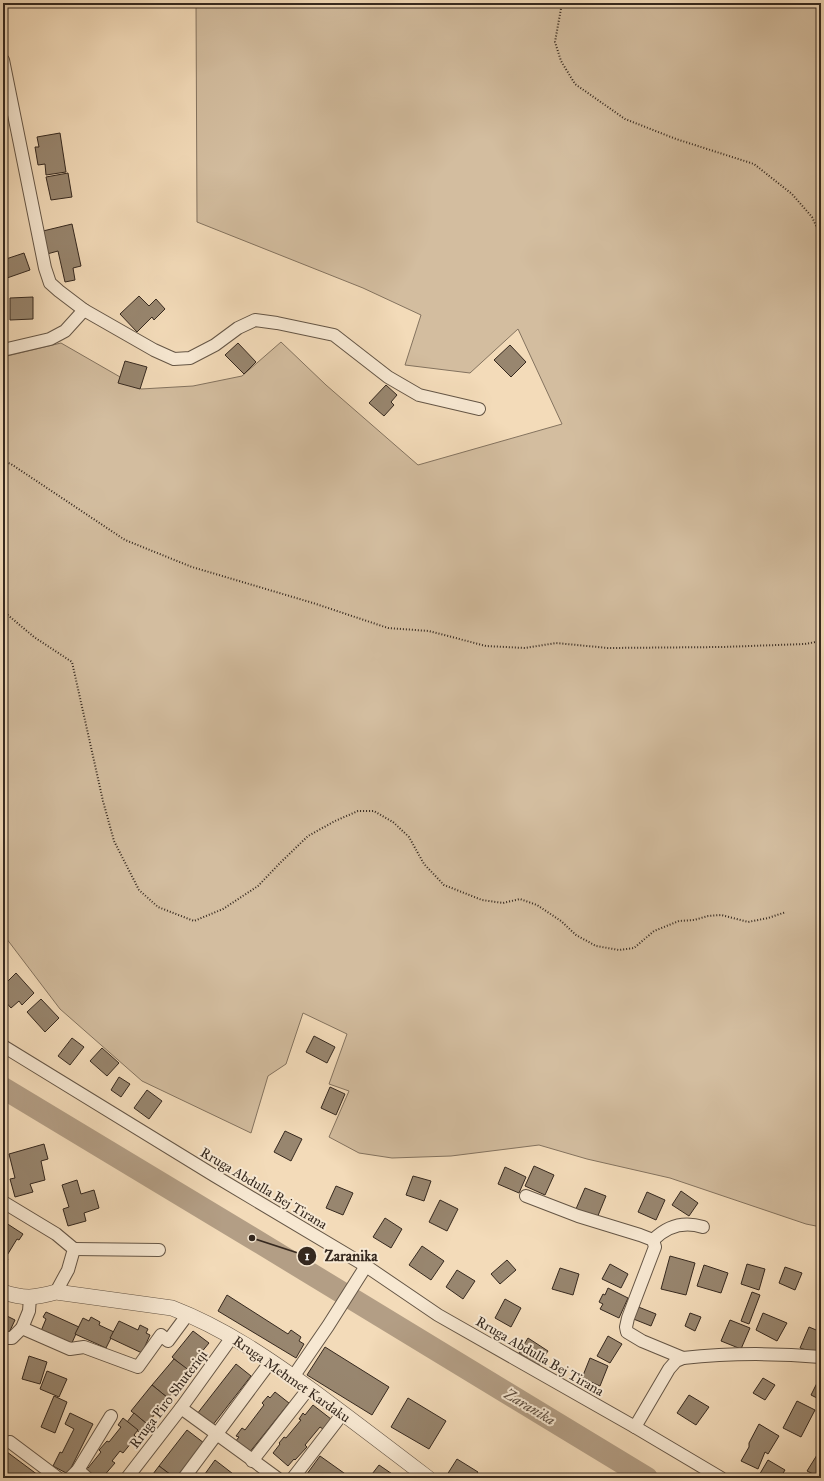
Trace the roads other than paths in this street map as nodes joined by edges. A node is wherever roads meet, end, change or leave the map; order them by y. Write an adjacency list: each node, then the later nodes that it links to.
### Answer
1 (3, 60): 2 (street)
2 (84, 310): 3 (street); 4 (street)
3 (3, 350)
4 (479, 409)
5 (3, 1046): 12 (street, Rruga Abdulla Bej Tirana)
6 (526, 1196): 9 (street)
7 (3, 1202): 10 (street)
8 (703, 1227): 9 (street)
9 (653, 1240): 21 (street)
10 (74, 1249): 11 (street); 14 (street)
11 (159, 1250)
12 (366, 1266): 23 (street); 28 (street, Rruga Abdulla Bej Tirana)
13 (3, 1292): 15 (street, Rruga Mehmet Kardaku)
14 (56, 1292): 15 (street, Rruga Mehmet Kardaku); 16 (street, Rruga Mehmet Kardaku)
15 (30, 1298): 17 (street)
16 (188, 1314): 17 (street); 18 (street, Rruga Mehmet Kardaku)
17 (22, 1328): 19 (street)
18 (232, 1337): 22 (street, Rruga Mehmet Kardaku); 25 (street, Rruga Piro Shuteriqi)
19 (3, 1338)
20 (821, 1357): 21 (street)
21 (683, 1358): 28 (street)
22 (271, 1361): 23 (street, Rruga Mehmet Kardaku); 29 (street)
23 (293, 1376): 24 (street, Rruga Mehmet Kardaku)
24 (309, 1388): 26 (street, Rruga Mehmet Kardaku); 31 (street)
25 (181, 1408): 29 (street); 34 (street, Rruga Piro Shuteriqi)
26 (342, 1413): 37 (street); 38 (street, Rruga Mehmet Kardaku)
27 (111, 1416): 32 (street)
28 (635, 1427): 39 (street, Rruga Abdulla Bej Tirana)
29 (217, 1434): 31 (street); 35 (street)
30 (10, 1442): 33 (street)
31 (252, 1461): 36 (street)
32 (78, 1475)
33 (58, 1478)
34 (127, 1478)
35 (184, 1478)
36 (277, 1478)
37 (293, 1478)
38 (428, 1478)
39 (721, 1478)

